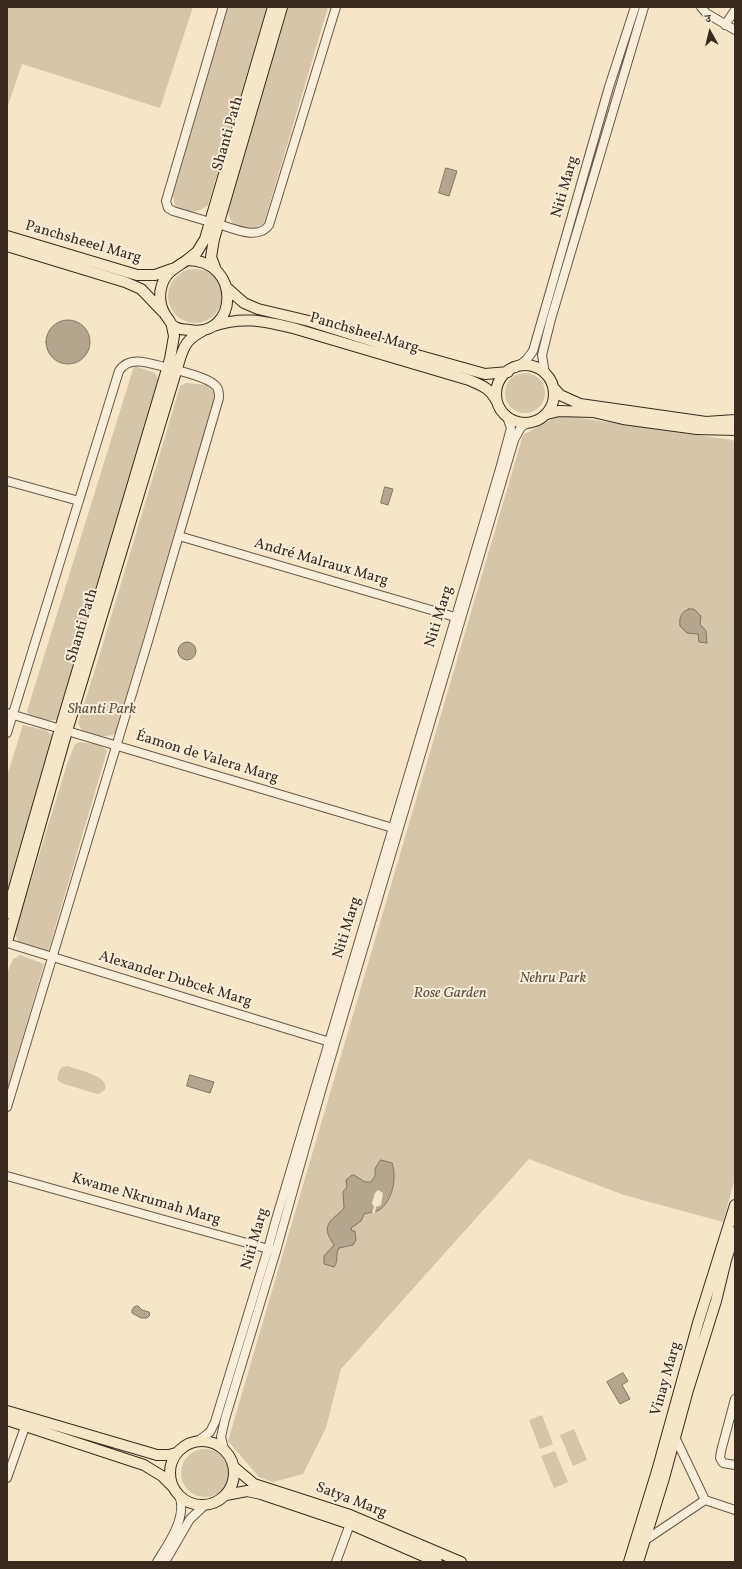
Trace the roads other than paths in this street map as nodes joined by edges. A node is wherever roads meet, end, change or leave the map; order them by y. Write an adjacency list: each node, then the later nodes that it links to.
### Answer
1 (223, 7): 11 (street)
2 (273, 7): 11 (main road, Shanti Path)
3 (282, 7): 11 (main road, Shanti Path)
4 (336, 7): 11 (street)
5 (635, 7): 22 (street, Niti Marg)
6 (644, 7): 23 (street, Niti Marg)
7 (701, 7): 9 (street)
8 (735, 10): 9 (street)
9 (725, 25): 10 (street)
10 (735, 30)
11 (214, 223): 14 (main road, Shanti Path); 16 (main road, Shanti Path)
12 (7, 236): 15 (main road, Panchsheeel Marg)
13 (7, 246): 18 (main road)
14 (187, 260): 15 (main road); 16 (main road)
15 (174, 268): 18 (main road)
16 (216, 270): 17 (main road)
17 (226, 287): 20 (main road); 22 (main road, Panchsheel Marg)
18 (164, 313): 19 (main road)
19 (172, 326): 20 (main road); 21 (main road, Shanti Path)
20 (208, 328): 21 (main road, Shanti Path); 25 (main road, Panchsheel Marg)
21 (172, 369): 31 (street); 32 (street); 35 (main road, Shanti Path)
22 (512, 370): 23 (main road); 25 (main road)
23 (545, 374): 24 (main road)
24 (553, 388): 26 (main road); 29 (main road)
25 (497, 402): 27 (main road)
26 (547, 414): 28 (main road); 29 (main road)
27 (507, 417): 28 (main road); 33 (street, Niti Marg)
28 (528, 423): 38 (street, Niti Marg)
29 (734, 428)
30 (7, 481): 31 (street)
31 (79, 501): 34 (street)
32 (179, 536): 33 (street, André Malraux Marg); 37 (street)
33 (455, 617): 38 (street, Niti Marg)
34 (10, 713): 35 (street, Éamon de Valera Marg); 36 (street)
35 (63, 730): 37 (street, Éamon de Valera Marg); 39 (main road, Shanti Path); 40 (main road, Shanti Path)
36 (7, 733)
37 (116, 746): 38 (street, Éamon de Valera Marg); 41 (street)
38 (395, 828): 42 (street, Niti Marg)
39 (7, 913)
40 (7, 942): 41 (street, Alexander Dubcek Marg)
41 (52, 958): 42 (street, Alexander Dubcek Marg); 43 (street)
42 (332, 1043): 47 (street, Niti Marg)
43 (7, 1107)
44 (7, 1176): 47 (street, Kwame Nkrumah Marg)
45 (735, 1205): 72 (main road, Vinay Marg)
46 (735, 1232): 52 (main road, Vinay Marg)
47 (272, 1250): 53 (street, Niti Marg); 54 (street, Niti Marg)
48 (735, 1399): 56 (street)
49 (7, 1411): 55 (main road)
50 (7, 1420): 51 (main road)
51 (25, 1427): 58 (street); 59 (main road)
52 (675, 1437): 62 (street); 66 (main road, Vinay Marg)
53 (198, 1441): 54 (main road); 55 (main road)
54 (224, 1449): 57 (main road)
55 (176, 1453): 59 (main road)
56 (735, 1465)
57 (234, 1467): 60 (main road); 65 (main road, Satya Marg)
58 (7, 1478)
59 (173, 1487): 61 (main road)
60 (226, 1494): 63 (main road); 65 (main road, Satya Marg)
61 (179, 1496): 63 (main road); 67 (street)
62 (705, 1500): 64 (street); 66 (street)
63 (205, 1505): 68 (street)
64 (735, 1510)
65 (353, 1521): 69 (street); 70 (main road, Satya Marg); 71 (main road, Satya Marg)
66 (644, 1541): 73 (main road, Vinay Marg)
67 (157, 1562)
68 (165, 1562)
69 (336, 1562)
70 (437, 1562)
71 (461, 1562)
72 (629, 1562)
73 (638, 1562)

